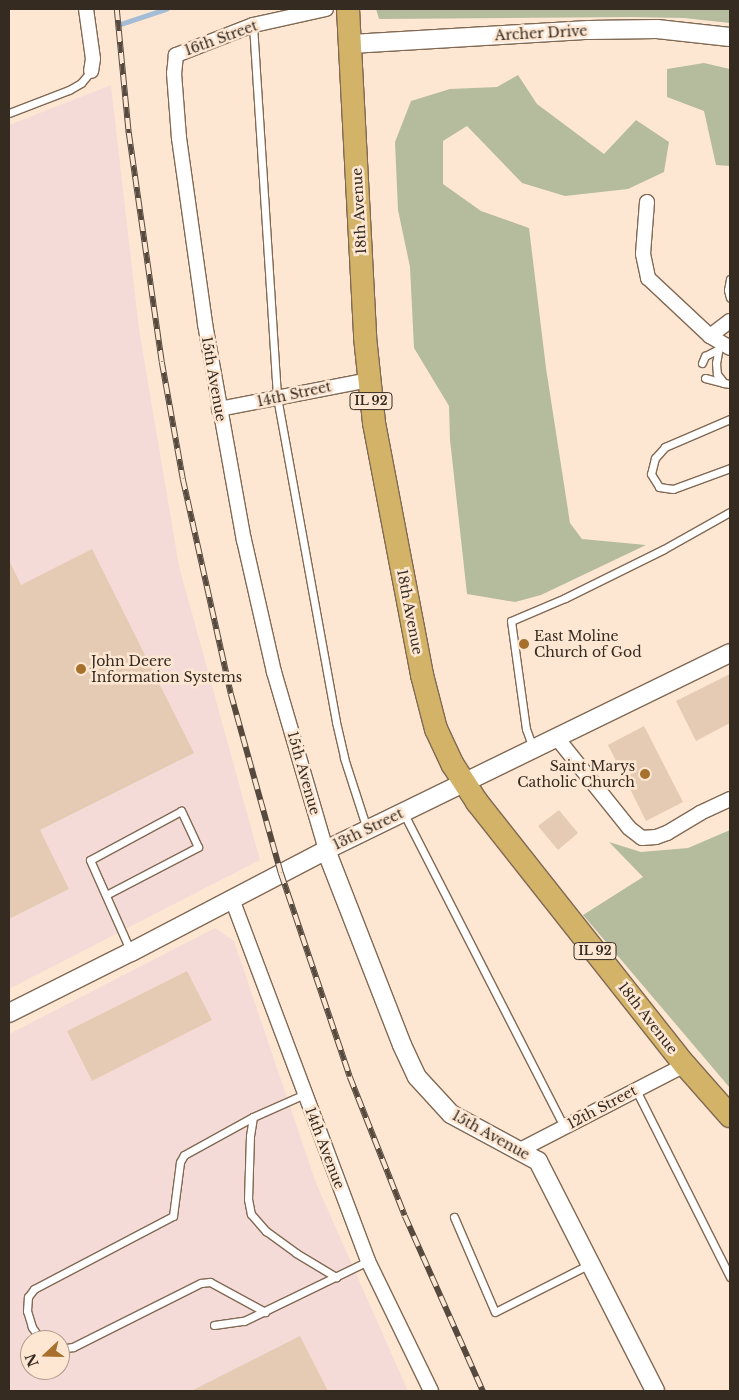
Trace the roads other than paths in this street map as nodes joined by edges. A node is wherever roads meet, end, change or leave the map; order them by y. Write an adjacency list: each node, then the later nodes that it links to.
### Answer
1 (86, 9): 8 (street)
2 (326, 9): 4 (street, 16th Street)
3 (348, 9): 6 (main road, 18th Avenue / IL 92)
4 (253, 25): 7 (street, 16th Street); 19 (lane)
5 (730, 37): 6 (street, Archer Drive)
6 (351, 44): 17 (main road, 18th Avenue / IL 92)
7 (176, 55): 20 (street, 15th Avenue)
8 (91, 71): 9 (lane)
9 (9, 113)
10 (647, 202): 14 (street)
11 (730, 280): 12 (lane)
12 (730, 298)
13 (730, 321): 14 (street)
14 (719, 344): 15 (lane); 18 (lane)
15 (702, 363)
16 (705, 378): 18 (lane)
17 (369, 380): 19 (street, 14th Street); 27 (main road, 18th Avenue / IL 92)
18 (727, 384)
19 (277, 397): 20 (street, 14th Street); 30 (lane)
20 (219, 409): 31 (street, 15th Avenue)
21 (730, 419): 22 (lane)
22 (730, 468)
23 (730, 512): 26 (lane)
24 (730, 653): 25 (street, 13th Street)
25 (557, 738): 26 (street, 13th Street); 28 (street)
26 (533, 749): 27 (street, 13th Street)
27 (464, 781): 29 (street, 13th Street); 36 (main road, 18th Avenue / IL 92)
28 (730, 799)
29 (403, 812): 30 (street, 13th Street); 41 (lane)
30 (367, 830): 31 (street, 13th Street)
31 (326, 850): 33 (street, 13th Street); 42 (street, 15th Avenue)
32 (106, 895): 32 (lane); 34 (lane)
33 (232, 899): 34 (street, 13th Street); 38 (street, 14th Avenue)
34 (131, 952): 35 (street, 13th Street)
35 (9, 1013)
36 (685, 1065): 37 (street, 12th Street); 39 (main road, 18th Avenue / IL 92)
37 (636, 1090): 41 (street, 12th Street); 47 (lane)
38 (305, 1094): 40 (lane); 44 (street, 14th Avenue)
39 (730, 1116)
40 (253, 1117): 46 (lane); 50 (lane)
41 (564, 1127): 42 (street, 12th Street)
42 (520, 1150): 45 (street, 15th Avenue)
43 (454, 1217): 45 (lane)
44 (368, 1261): 46 (lane); 52 (street, 14th Avenue)
45 (591, 1264): 53 (street, 15th Avenue)
46 (336, 1277): 48 (lane)
47 (730, 1277)
48 (265, 1312): 49 (lane); 51 (lane)
49 (214, 1325)
50 (34, 1330)
51 (70, 1347)
52 (431, 1391)
53 (654, 1391)

